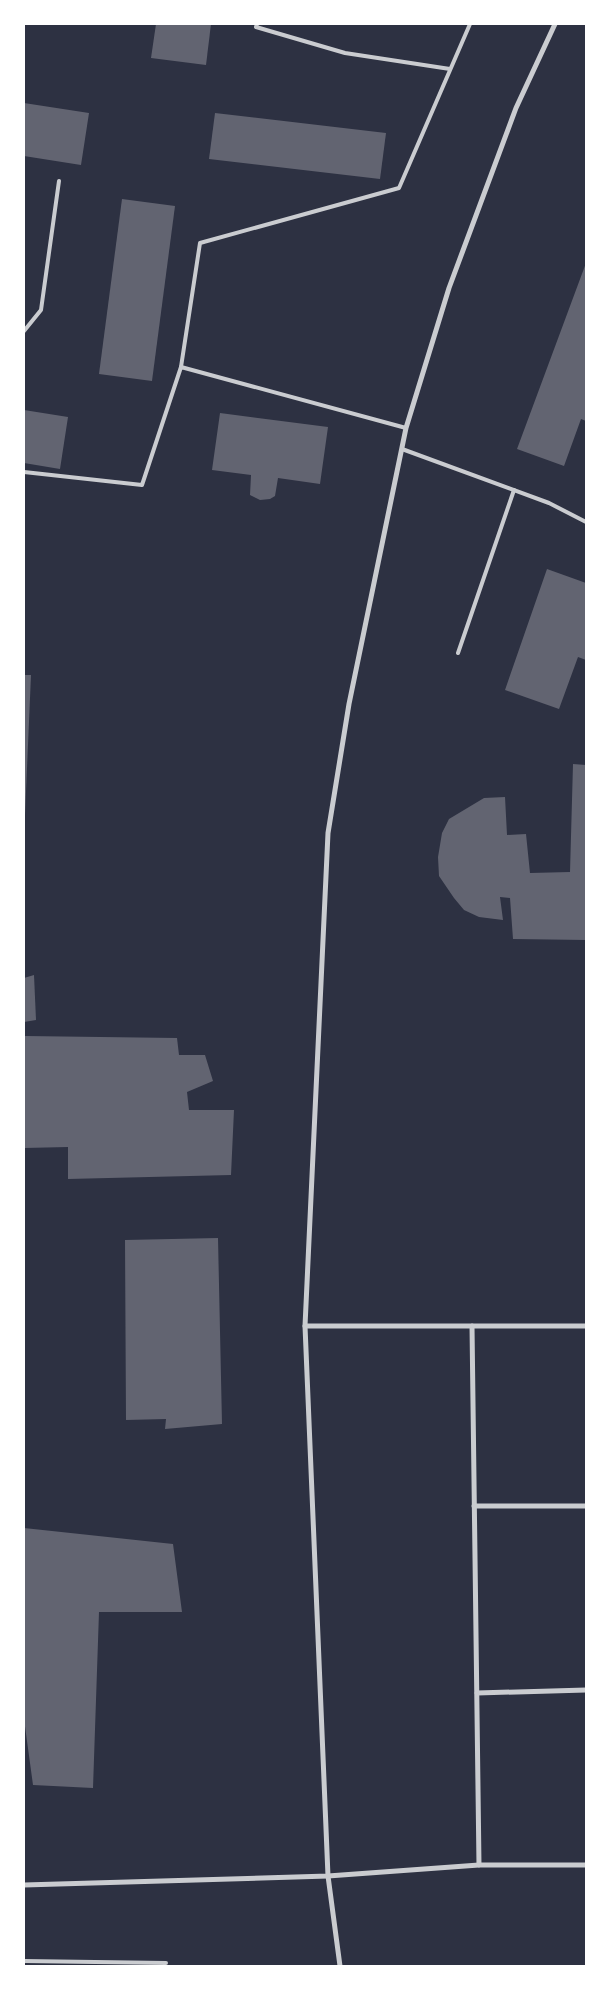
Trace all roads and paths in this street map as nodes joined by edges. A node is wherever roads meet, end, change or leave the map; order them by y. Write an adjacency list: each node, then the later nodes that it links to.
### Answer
1 (257, 24): 4 (lane)
2 (470, 24): 4 (lane)
3 (555, 24): 8 (street)
4 (450, 69): 7 (lane)
5 (59, 181): 6 (lane)
6 (24, 331)
7 (181, 367): 8 (lane); 10 (lane)
8 (406, 428): 9 (street)
9 (402, 449): 11 (lane); 14 (street)
10 (24, 472)
11 (514, 490): 12 (lane); 13 (lane)
12 (586, 522)
13 (458, 653)
14 (305, 1326): 15 (street); 23 (street)
15 (472, 1326): 16 (street); 17 (street)
16 (586, 1326)
17 (474, 1506): 18 (street); 20 (street)
18 (586, 1506)
19 (586, 1690): 20 (street)
20 (476, 1693): 21 (street)
21 (479, 1865): 22 (street); 23 (street)
22 (586, 1865)
23 (328, 1876): 24 (street); 27 (street)
24 (24, 1885)
25 (24, 1962): 26 (lane)
26 (166, 1963)
27 (340, 1966)

